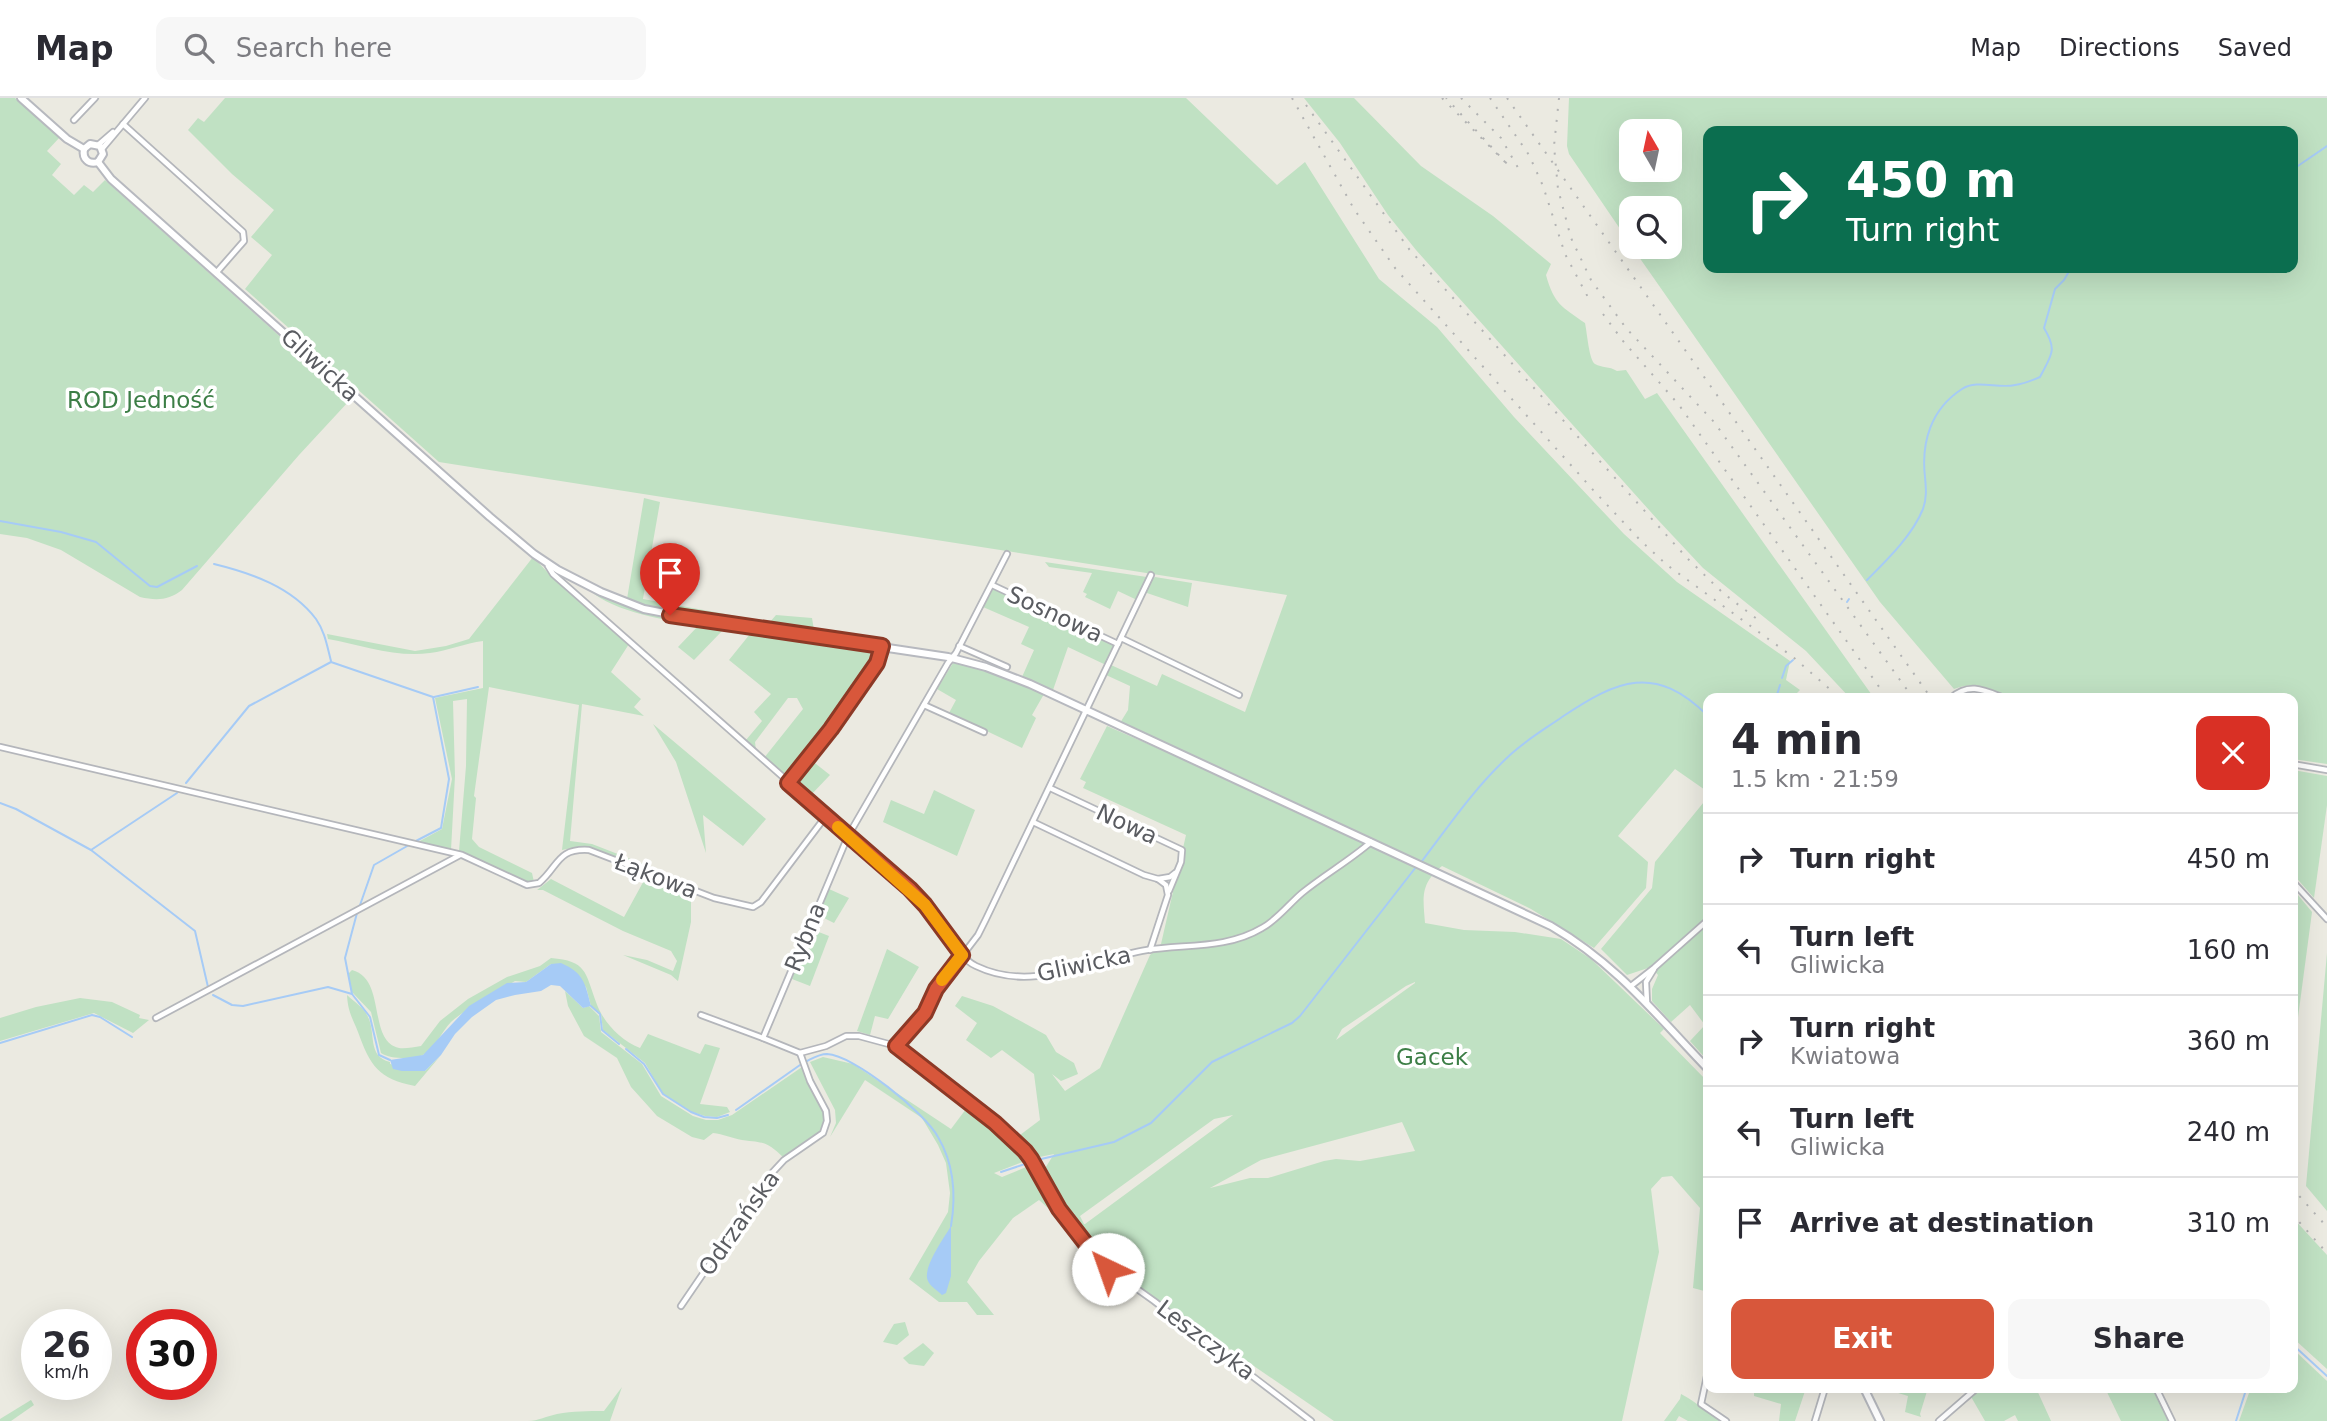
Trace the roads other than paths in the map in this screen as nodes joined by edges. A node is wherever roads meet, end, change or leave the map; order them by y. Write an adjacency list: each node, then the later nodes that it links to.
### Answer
1 (21, 98): 11 (main road)
2 (84, 98): 6 (street)
3 (95, 98): 6 (street)
4 (132, 98): 7 (street)
5 (145, 98): 7 (street)
6 (90, 103): 8 (street)
7 (139, 104): 9 (street)
8 (74, 120)
9 (123, 124): 10 (street); 13 (street)
10 (100, 147): 11 (main road); 12 (main road)
11 (84, 149): 12 (main road)
12 (98, 162): 13 (main road, Gliwicka)
13 (216, 273): 15 (main road, Gliwicka)
14 (1007, 554): 18 (street, Rybna)
15 (547, 563): 17 (main road, Gliwicka); 19 (street, Gliwicka)
16 (1151, 575): 20 (street)
17 (583, 584): 19 (street); 21 (main road, Gliwicka)
18 (992, 584): 20 (street, Sosnowa); 22 (street, Rybna)
19 (577, 594): 34 (street, Gliwicka)
20 (1119, 641): 27 (street); 29 (street)
21 (882, 646): 23 (main road, Gliwicka); 34 (street)
22 (959, 646): 23 (street, Rybna); 24 (street)
23 (952, 658): 28 (street, Rybna); 29 (main road, Gliwicka)
24 (1007, 667)
25 (1957, 693): 26 (street)
26 (1992, 693)
27 (1239, 695)
28 (924, 704): 30 (street); 38 (street, Rybna)
29 (1086, 710): 35 (street); 39 (main road, Gliwicka)
30 (984, 732)
31 (0, 747): 40 (street)
32 (2298, 765): 33 (street)
33 (2327, 770)
34 (788, 783): 36 (street, Gliwicka)
35 (1050, 788): 37 (street); 41 (street, Nowa)
36 (826, 816): 38 (street, Gliwicka); 40 (street, Łąkowa)
37 (1033, 822): 42 (street, Nowa); 50 (street)
38 (848, 836): 50 (street, Gliwicka); 57 (street, Rybna)
39 (1371, 842): 48 (street, Gliwicka); 53 (main road, Gliwicka)
40 (461, 855): 56 (street)
41 (1175, 873): 42 (street, Nowa); 44 (street, Nowa)
42 (1158, 879): 44 (street, Nowa)
43 (2298, 888): 45 (street)
44 (1169, 891): 47 (street, Nowa)
45 (2327, 919)
46 (1703, 924): 51 (street)
47 (1155, 938): 48 (street); 49 (street, Nowa)
48 (1162, 949): 49 (street, Gliwicka)
49 (1150, 950): 50 (street, Gliwicka)
50 (962, 955): 58 (street)
51 (1654, 968): 52 (street); 53 (street)
52 (1646, 982): 53 (street); 54 (street)
53 (1632, 987): 54 (main road, Gliwicka)
54 (1647, 1003): 60 (main road, Gliwicka)
55 (701, 1015): 57 (street)
56 (156, 1018)
57 (763, 1038): 59 (street)
58 (896, 1046): 59 (street); 67 (street, Leszczyka)
59 (800, 1053): 61 (street, Odrzańska)
60 (1703, 1064)
61 (681, 1306)
62 (1703, 1393): 68 (street)
63 (1823, 1393): 69 (street)
64 (1866, 1393): 70 (main road)
65 (1971, 1393): 71 (street)
66 (2158, 1393): 72 (street)
67 (1311, 1421)
68 (1726, 1421)
69 (1815, 1421)
70 (1880, 1421)
71 (1939, 1421)
72 (2172, 1421)

